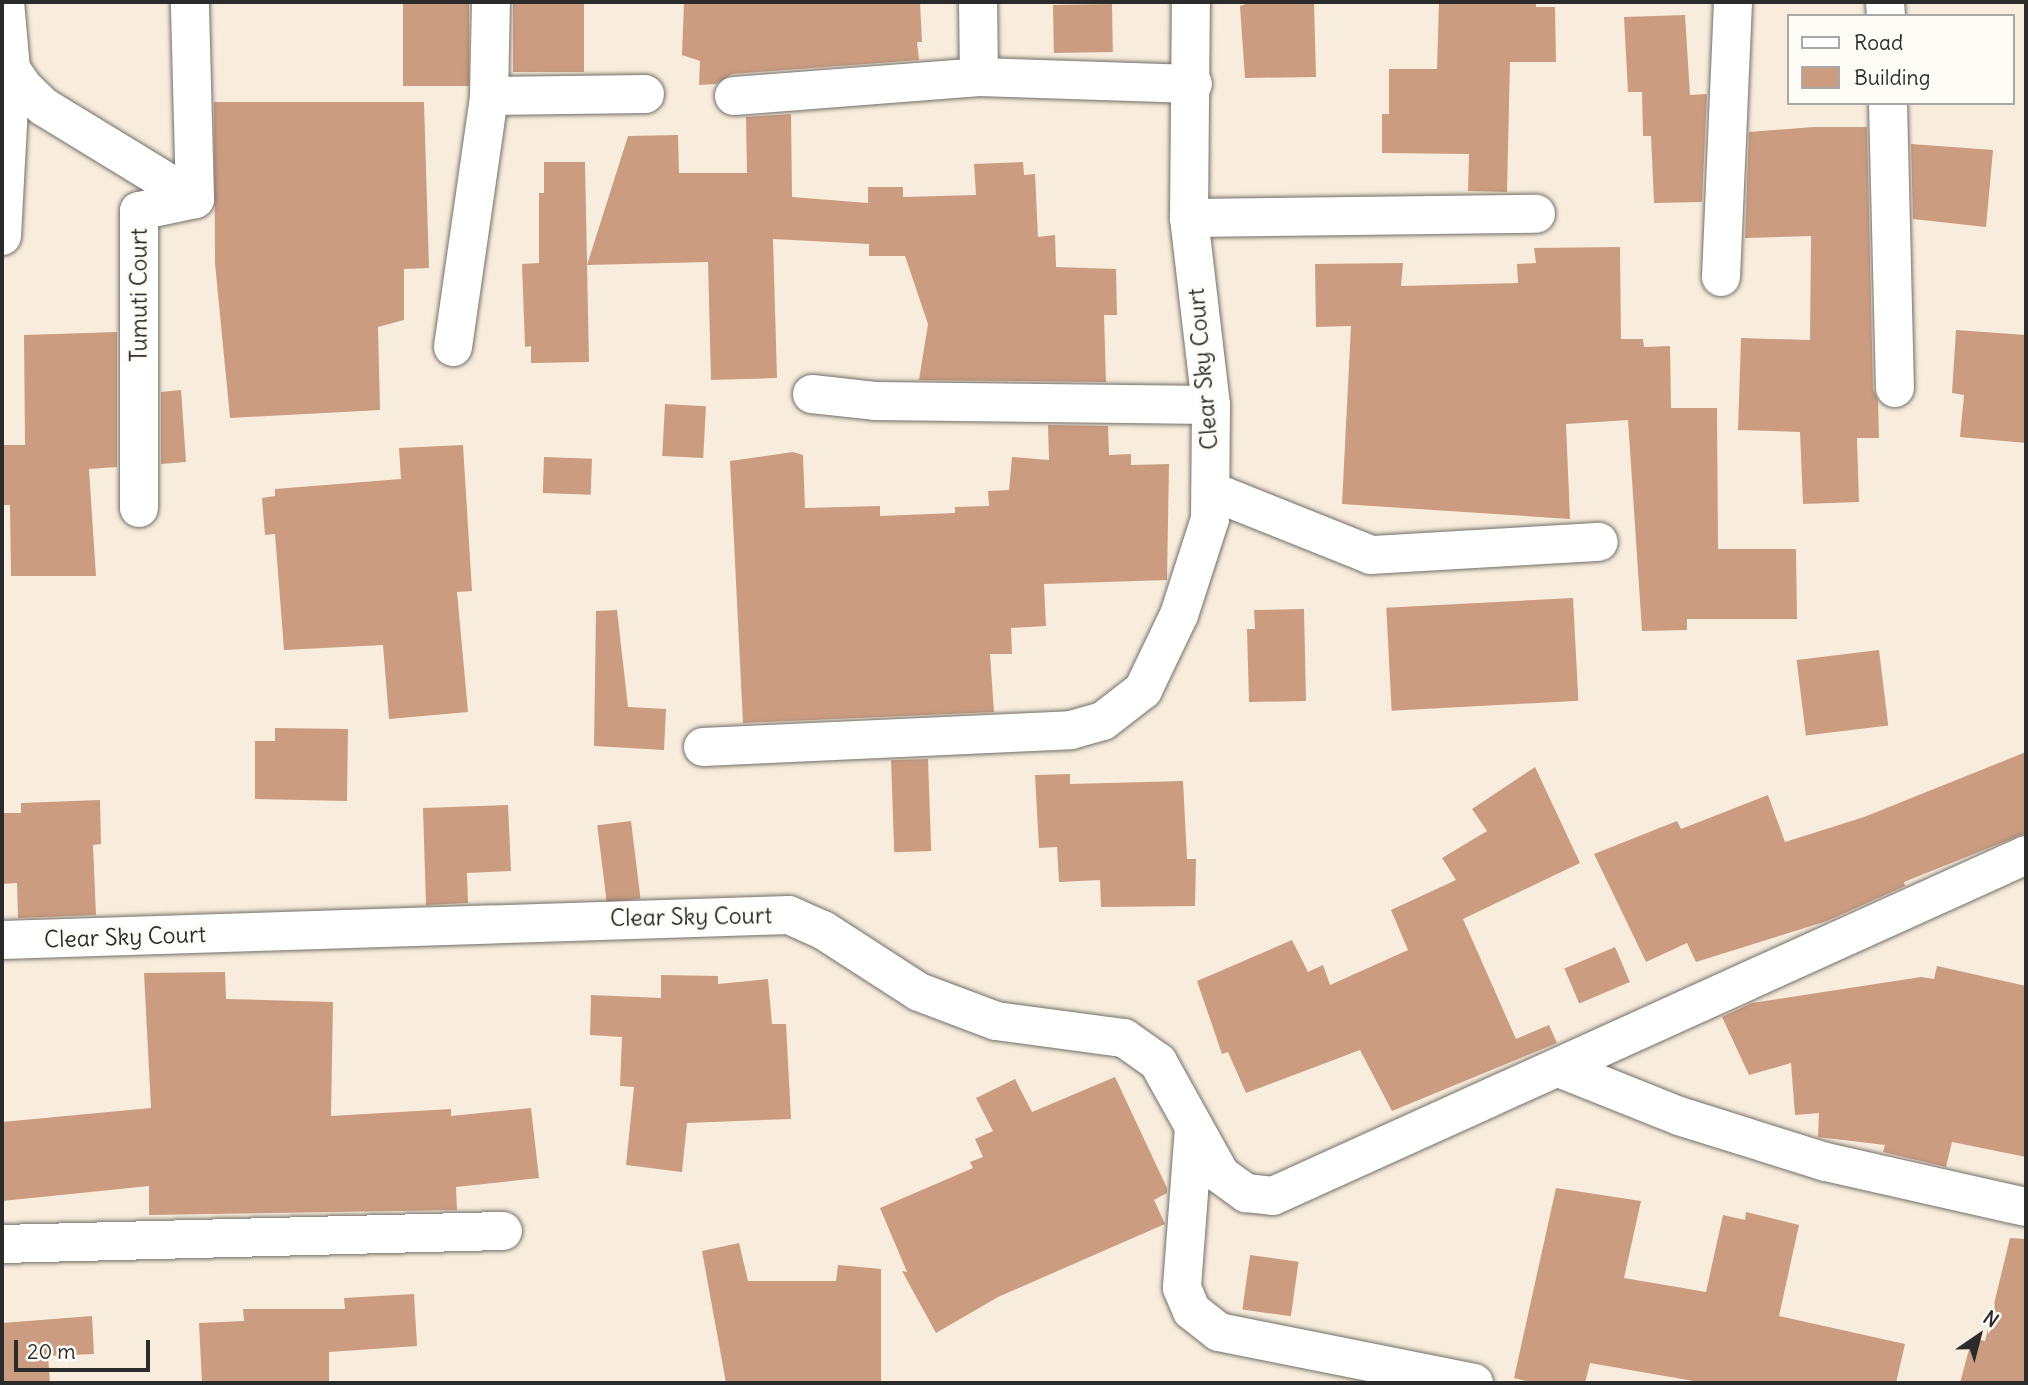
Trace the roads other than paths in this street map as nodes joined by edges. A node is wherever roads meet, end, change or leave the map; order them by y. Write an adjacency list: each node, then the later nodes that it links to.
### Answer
1 (5, 2): 7 (street)
2 (190, 2): 14 (street)
3 (491, 2): 11 (street)
4 (978, 2): 8 (street)
5 (1191, 2): 9 (street, Clear Sky Court)
6 (1732, 2): 18 (street)
7 (11, 69): 14 (street); 17 (street)
8 (979, 77): 9 (street); 12 (street)
9 (1193, 84): 16 (street, Clear Sky Court)
10 (645, 94): 11 (street)
11 (489, 96): 19 (street)
12 (734, 96)
13 (1888, 105): 20 (street)
14 (195, 199): 24 (street, Tumuti Court)
15 (1536, 214): 16 (street)
16 (1189, 218): 22 (street, Clear Sky Court)
17 (2, 236)
18 (1721, 277)
19 (453, 347)
20 (1895, 388)
21 (812, 394): 22 (street)
22 (1211, 405): 23 (street, Clear Sky Court)
23 (1211, 491): 25 (street); 26 (street, Clear Sky Court)
24 (139, 508)
25 (1599, 542)
26 (703, 747)
27 (2026, 855): 29 (street)
28 (2, 940): 30 (street, Clear Sky Court)
29 (1559, 1068): 30 (street, Clear Sky Court); 31 (street)
30 (1194, 1126): 34 (street)
31 (2026, 1207)
32 (503, 1231): 33 (street)
33 (2, 1244)
34 (1474, 1383)

